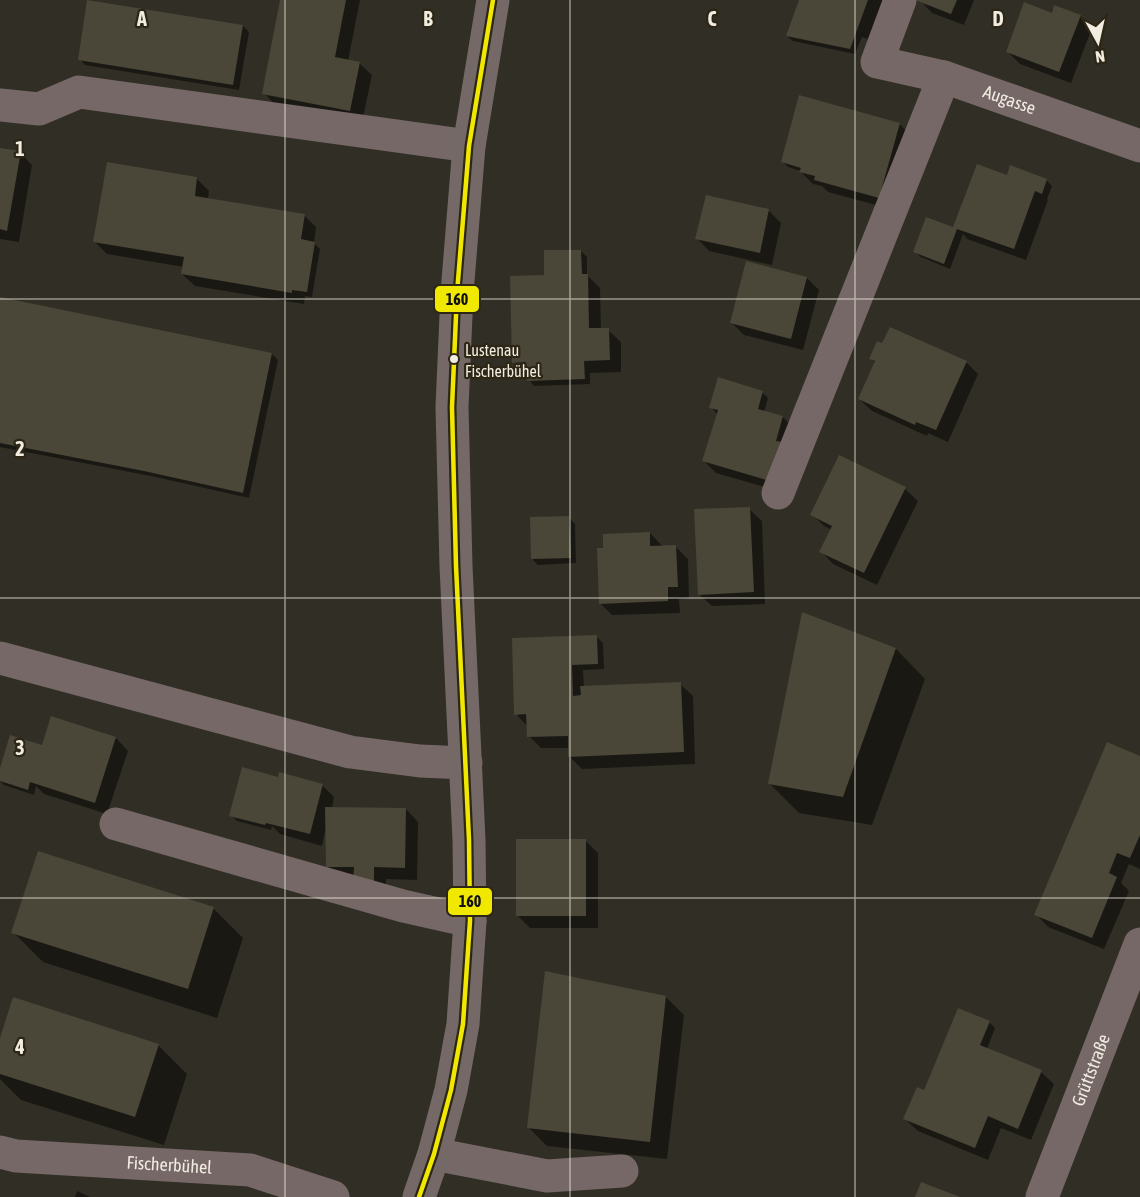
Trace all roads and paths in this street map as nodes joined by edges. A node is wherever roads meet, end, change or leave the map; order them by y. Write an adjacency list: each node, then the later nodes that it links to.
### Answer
1 (493, 0): 5 (main road)
2 (900, 0): 3 (street, Augasse)
3 (944, 77): 6 (street, Augasse); 7 (street)
4 (0, 105): 5 (street)
5 (469, 146): 9 (main road)
6 (1140, 146)
7 (778, 493)
8 (0, 658): 9 (street)
9 (466, 763): 11 (main road)
10 (116, 824): 11 (street)
11 (470, 921): 14 (main road)
12 (1140, 944): 19 (street, Grüttstraße)
13 (0, 1152): 17 (street, Fischerbühel)
14 (434, 1154): 16 (street); 18 (main road)
15 (622, 1172): 16 (street)
16 (548, 1187)
17 (333, 1197)
18 (419, 1197)
19 (1042, 1197)

